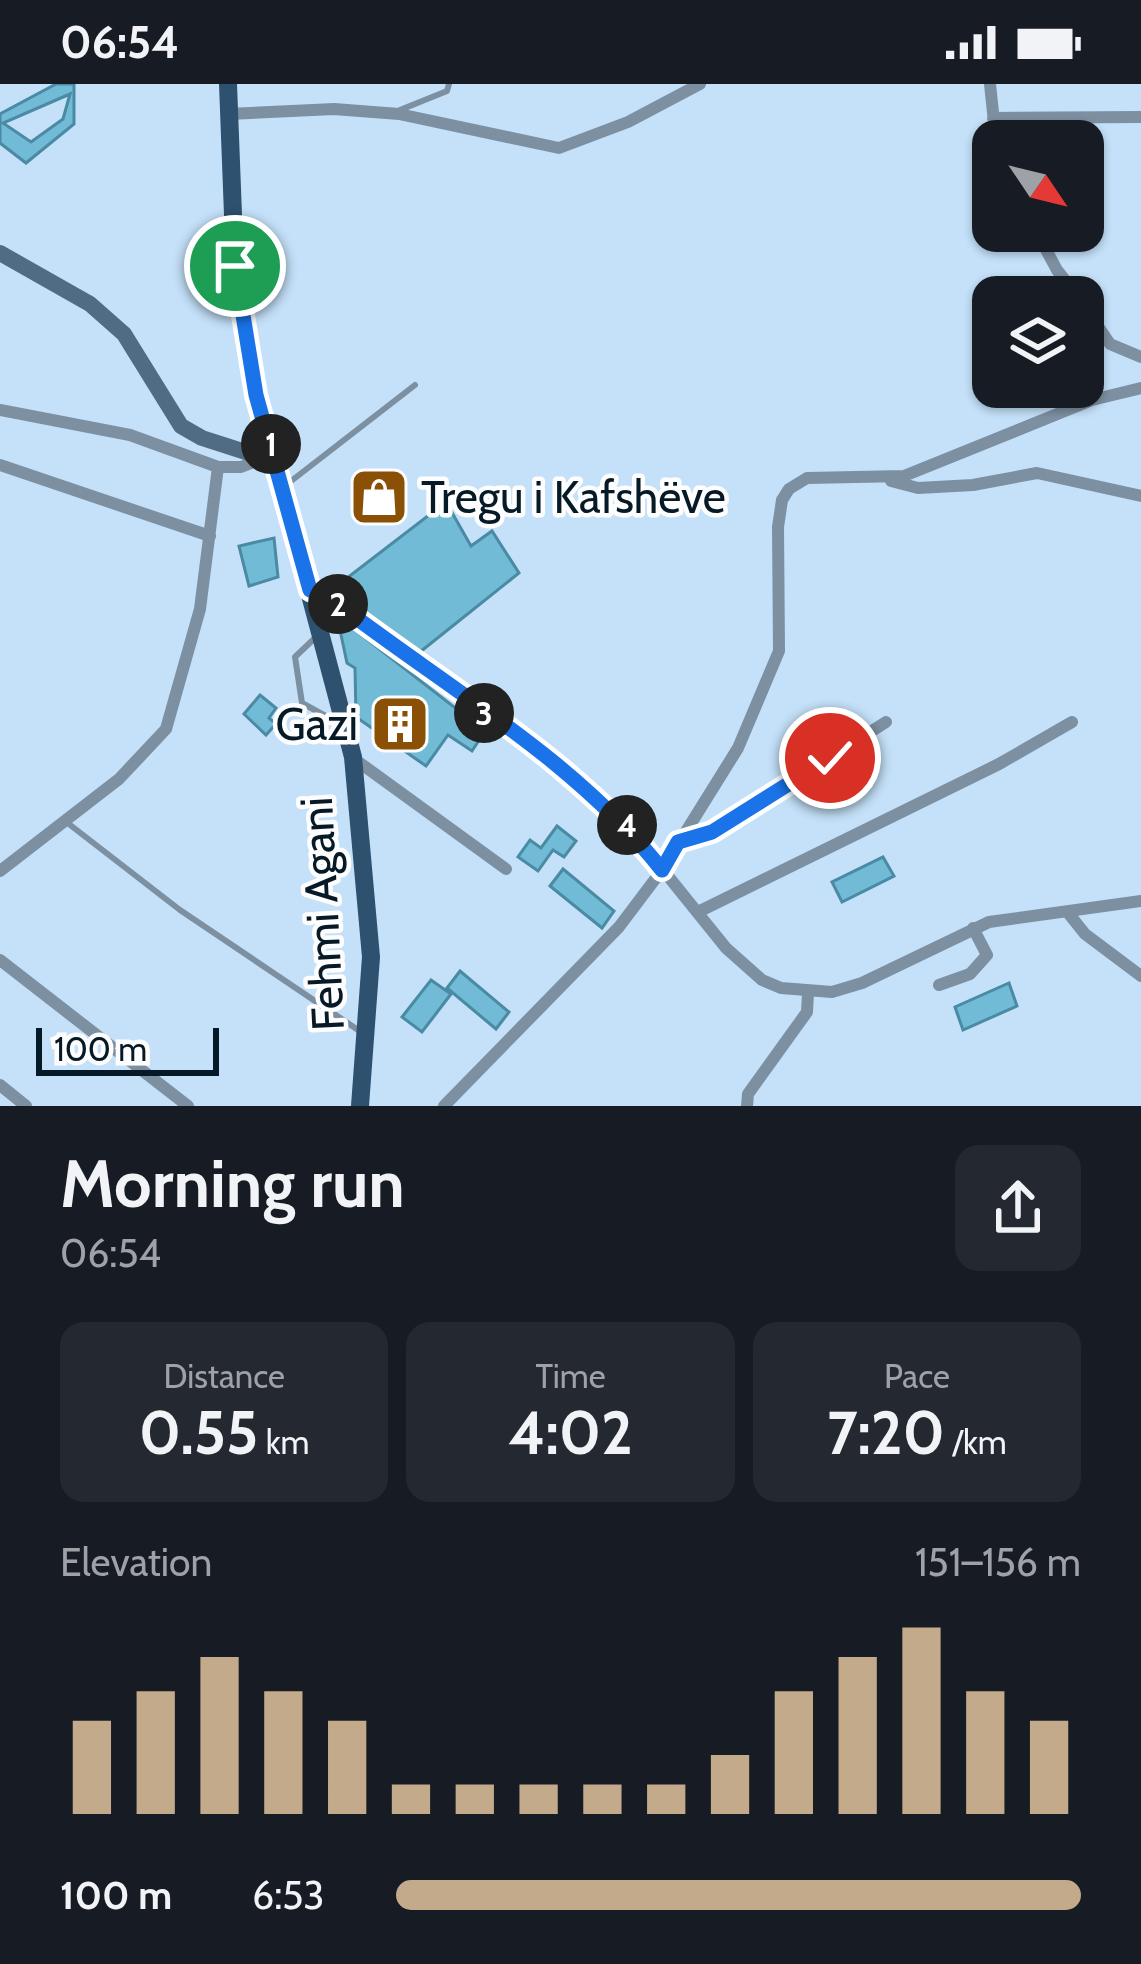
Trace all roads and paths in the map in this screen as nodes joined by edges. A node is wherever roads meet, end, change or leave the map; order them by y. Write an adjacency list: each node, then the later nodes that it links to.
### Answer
1 (228, 84): 5 (main road, Fehmi Agani)
2 (449, 84): 6 (lane)
3 (700, 84): 6 (street)
4 (990, 84): 8 (street)
5 (228, 114): 6 (street); 15 (main road, Fehmi Agani)
6 (391, 114)
7 (1141, 117): 8 (street)
8 (993, 118)
9 (0, 253): 15 (street)
10 (1104, 335): 11 (street)
11 (1141, 357)
12 (415, 385): 19 (lane)
13 (1141, 388): 18 (street)
14 (0, 410): 17 (street)
15 (269, 458): 17 (street); 19 (main road, Fehmi Agani)
16 (0, 465): 21 (street)
17 (218, 467): 21 (street)
18 (867, 475): 20 (street); 29 (street)
19 (283, 487): 22 (main road, Fehmi Agani)
20 (1141, 496)
21 (210, 536): 28 (street)
22 (310, 590): 23 (main road, Fehmi Agani); 31 (street)
23 (320, 633): 26 (main road, Fehmi Agani); 26 (lane)
24 (886, 722): 29 (street)
25 (1072, 722): 34 (street)
26 (345, 727): 27 (main road, Fehmi Agani)
27 (352, 757): 30 (street); 41 (main road, Fehmi Agani)
28 (65, 821): 32 (street); 41 (lane)
29 (678, 842): 31 (street)
30 (506, 869)
31 (662, 870): 34 (street); 46 (street)
32 (0, 871)
33 (1141, 901): 35 (street)
34 (700, 911): 40 (street)
35 (1069, 914): 36 (street); 38 (street)
36 (974, 928): 39 (street); 40 (street)
37 (0, 960): 44 (street)
38 (1141, 976)
39 (939, 985)
40 (808, 994): 47 (street)
41 (368, 1037): 45 (main road, Fehmi Agani)
42 (0, 1085): 43 (street)
43 (26, 1106)
44 (188, 1106)
45 (360, 1106)
46 (444, 1106)
47 (747, 1106)

